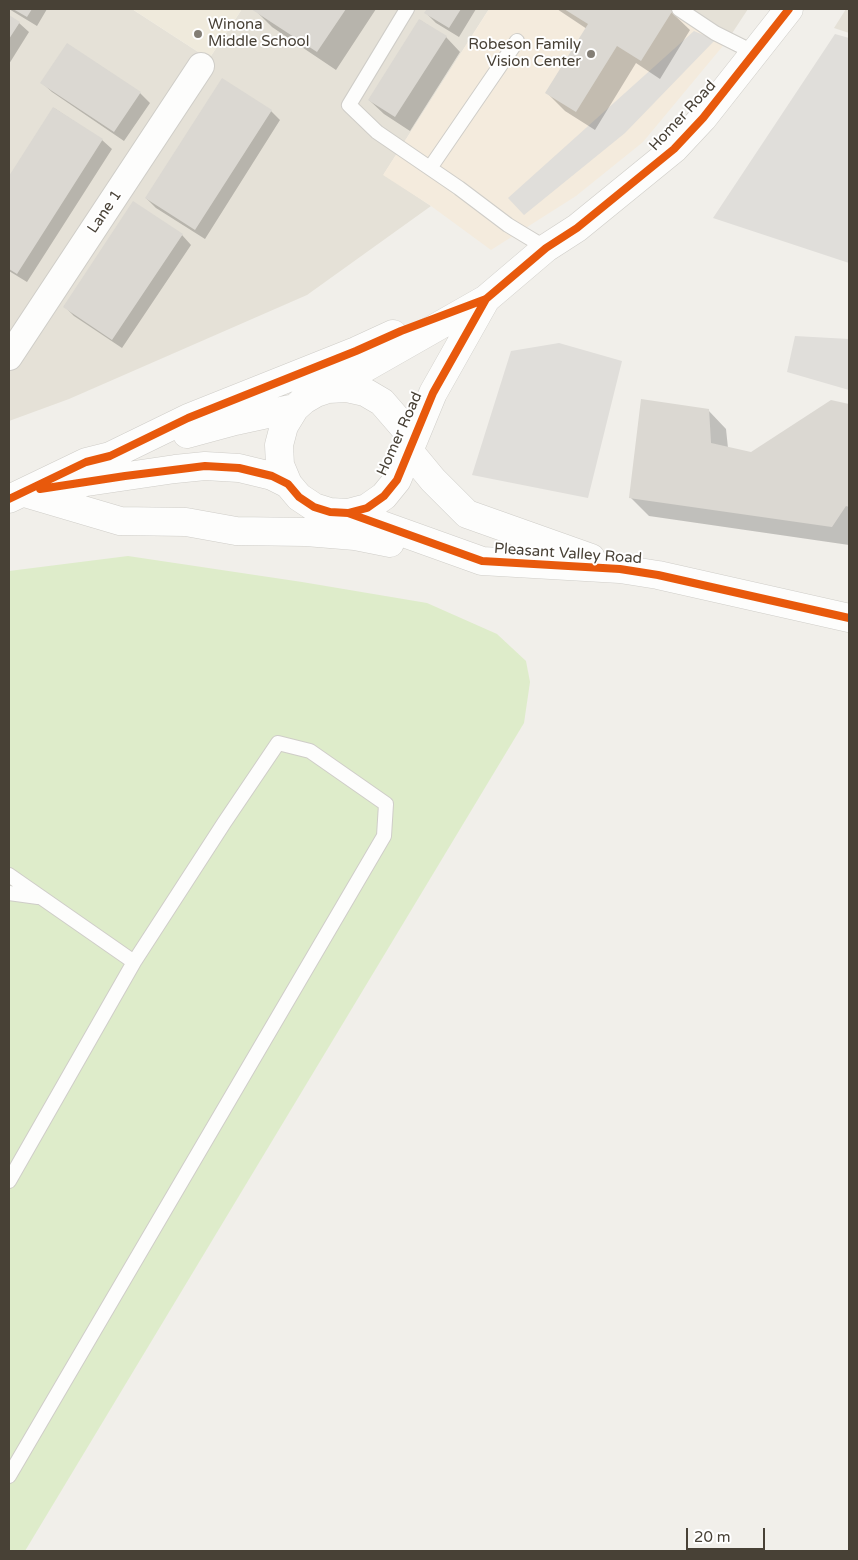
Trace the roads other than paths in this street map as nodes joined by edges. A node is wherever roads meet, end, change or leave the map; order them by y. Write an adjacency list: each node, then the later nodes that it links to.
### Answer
1 (407, 9): 7 (lane)
2 (679, 9): 5 (lane)
3 (789, 9): 5 (street, Homer Road)
4 (517, 41): 7 (lane)
5 (755, 53): 8 (street, Homer Road)
6 (201, 66): 10 (street, Lane 1)
7 (430, 168): 8 (lane)
8 (546, 248): 9 (street, Homer Road)
9 (486, 299): 11 (street, Homer Road); 13 (street, Homer Road); 14 (street, Homer Road)
10 (9, 357)
11 (328, 389): 12 (street, Homer Road); 13 (street, Homer Road)
12 (295, 408): 14 (street, Homer Road); 15 (street, Homer Road)
13 (412, 445): 17 (street, Homer Road); 19 (street, Homer Road)
14 (110, 456): 16 (street, Homer Road)
15 (288, 484): 16 (street, Homer Road); 17 (street, Homer Road)
16 (14, 497): 18 (street)
17 (348, 513): 18 (street, Pleasant Valley Road)
18 (482, 561): 19 (street, Pleasant Valley Road)
19 (620, 569): 20 (street, Pleasant Valley Road)
20 (849, 618)
21 (9, 875): 23 (lane)
22 (9, 893): 23 (lane)
23 (42, 898): 24 (lane)
24 (134, 962): 25 (lane); 26 (lane)
25 (9, 1181)
26 (9, 1476)

